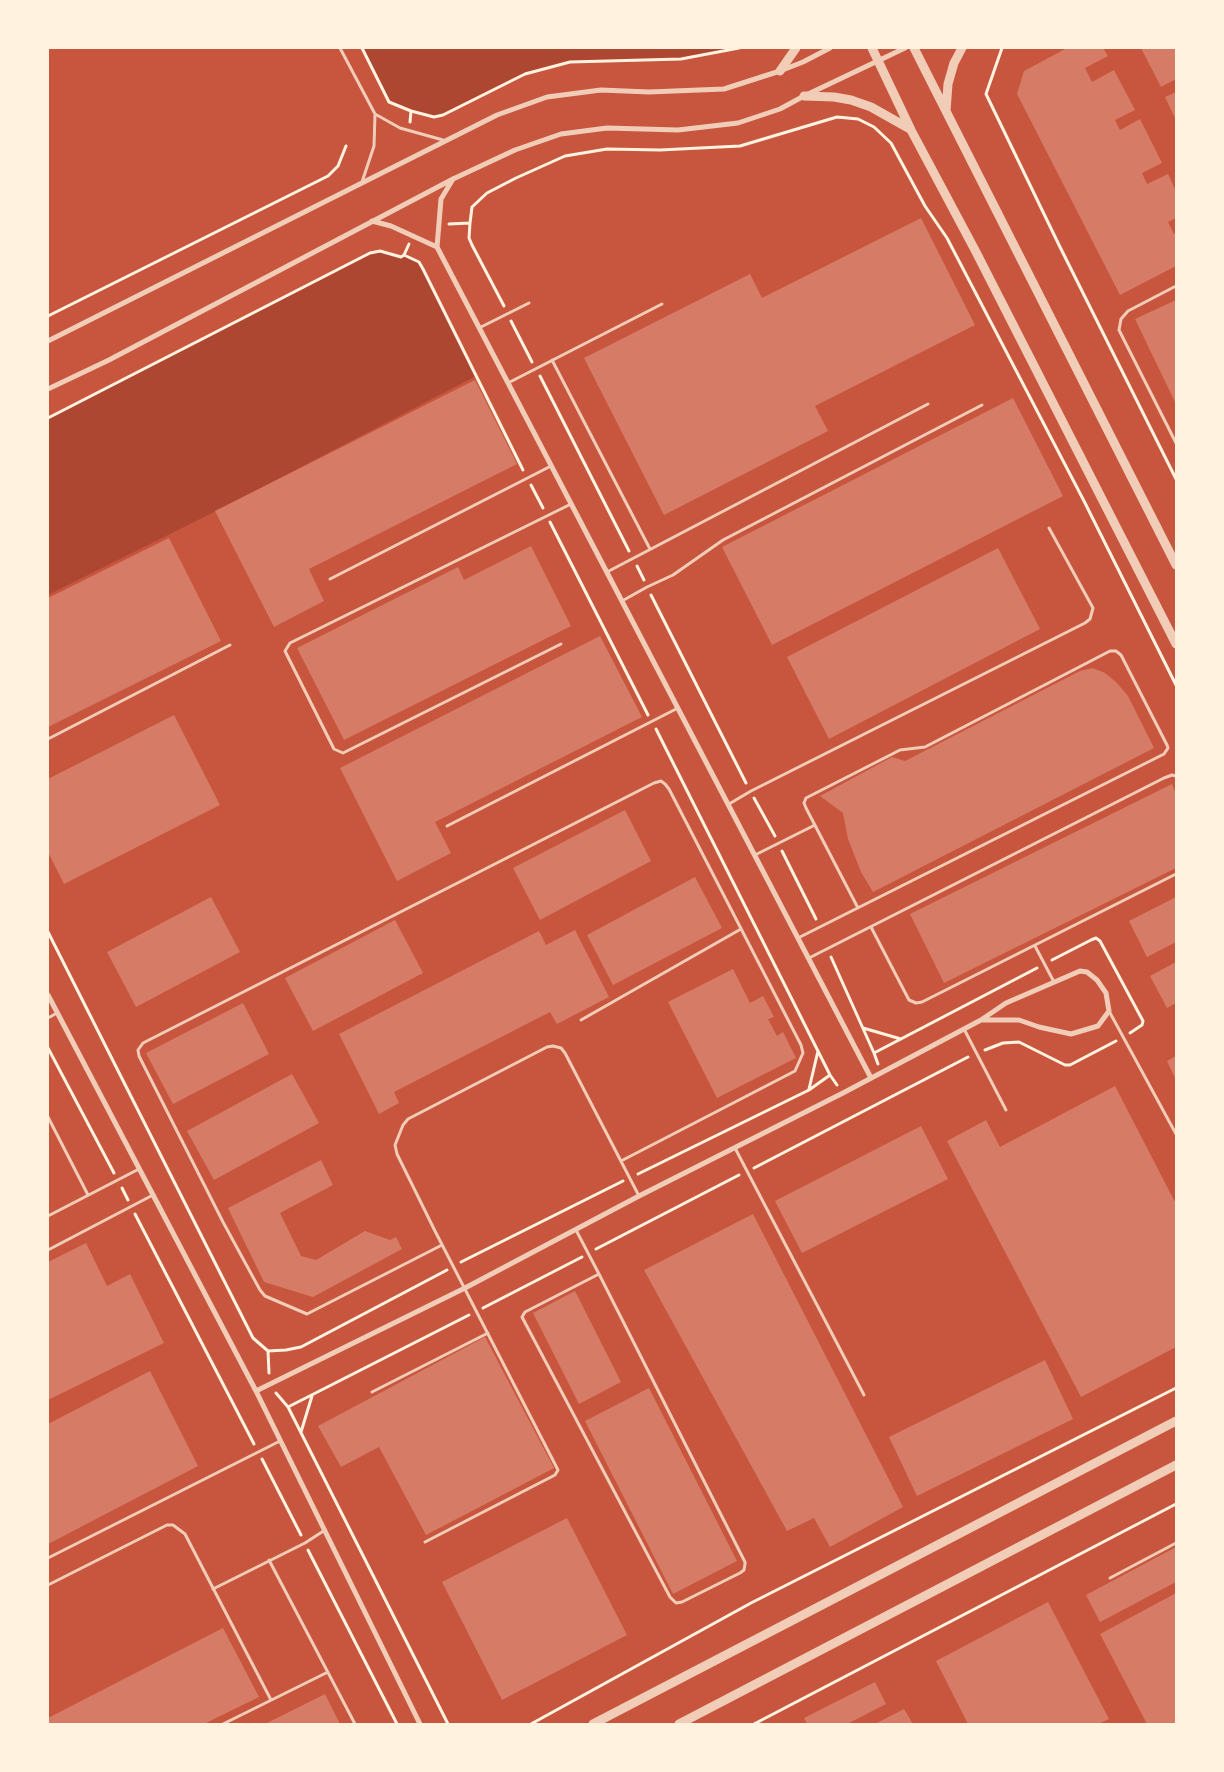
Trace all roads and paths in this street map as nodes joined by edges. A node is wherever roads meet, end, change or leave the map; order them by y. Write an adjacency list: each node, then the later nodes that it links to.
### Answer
1 (340, 48): 16 (lane)
2 (362, 48): 14 (path)
3 (739, 48): 14 (path)
4 (796, 48): 12 (street)
5 (830, 48): 12 (street)
6 (872, 48): 11 (street)
7 (905, 48): 11 (street)
8 (914, 48): 15 (street)
9 (962, 48): 15 (street)
10 (1002, 48): 46 (path)
11 (878, 60): 13 (street); 17 (street)
12 (780, 71): 19 (street)
13 (804, 96): 17 (street); 21 (street)
14 (411, 111): 18 (path)
15 (946, 111): 52 (street)
16 (375, 114): 18 (lane); 22 (lane)
17 (911, 130): 58 (street)
18 (409, 131): 19 (lane)
19 (443, 140): 22 (street)
20 (346, 146): 33 (path)
21 (453, 179): 23 (street); 25 (street)
22 (362, 182): 35 (street)
23 (372, 221): 26 (street); 39 (street)
24 (470, 223): 25 (path); 32 (path); 60 (path)
25 (438, 225): 27 (street)
26 (413, 235): 27 (street); 28 (path)
27 (437, 247): 34 (street)
28 (404, 255): 42 (path); 45 (path)
29 (1176, 286): 43 (lane)
30 (528, 303): 32 (lane)
31 (662, 304): 36 (lane)
32 (507, 314): 34 (lane); 37 (path)
33 (48, 316)
34 (479, 328): 38 (street)
35 (48, 342)
36 (552, 360): 37 (lane); 50 (lane)
37 (535, 368): 38 (lane); 51 (path)
38 (508, 383): 44 (street)
39 (48, 389)
40 (928, 404): 50 (lane)
41 (982, 405): 55 (lane)
42 (48, 418)
43 (1176, 443)
44 (551, 466): 45 (lane); 47 (street)
45 (527, 478): 48 (path); 54 (lane)
46 (1176, 479)
47 (571, 503): 48 (lane); 53 (street)
48 (547, 516): 57 (lane); 62 (path)
49 (1049, 528): 65 (lane)
50 (650, 549): 51 (lane)
51 (632, 557): 53 (lane); 55 (path)
52 (1176, 565)
53 (607, 572): 56 (street)
54 (330, 579)
55 (647, 587): 56 (lane); 65 (path)
56 (622, 601): 61 (street)
57 (561, 644)
58 (1176, 644)
59 (230, 645): 63 (lane)
60 (1176, 685)
61 (678, 708): 62 (lane); 66 (street)
62 (652, 721): 68 (lane); 94 (path)
63 (48, 739)
64 (1176, 776): 73 (lane)
65 (750, 791): 66 (lane); 69 (path)
66 (728, 804): 70 (street)
67 (815, 825): 69 (lane); 72 (lane); 72 (lane)
68 (447, 826)
69 (778, 843): 70 (lane); 74 (path)
70 (755, 855): 77 (street)
71 (1176, 874): 78 (lane)
72 (858, 908): 74 (lane)
73 (871, 927): 78 (lane); 79 (lane)
74 (820, 928): 77 (lane)
75 (741, 929): 87 (lane); 102 (lane); 113 (lane)
76 (48, 932): 121 (path)
77 (798, 938): 80 (street)
78 (1035, 946): 81 (lane)
79 (827, 950): 80 (lane); 89 (path)
80 (809, 958): 96 (street)
81 (1044, 964): 82 (lane); 91 (path); 92 (path)
82 (1054, 982): 84 (street); 88 (street)
83 (48, 994): 85 (street)
84 (1109, 1011): 88 (street); 91 (lane)
85 (57, 1013): 86 (lane); 103 (street)
86 (48, 1018)
87 (581, 1020)
88 (981, 1020): 90 (street)
89 (863, 1028): 92 (path); 92 (path)
90 (964, 1029): 95 (lane); 96 (street)
91 (1123, 1037): 95 (path); 100 (lane)
92 (902, 1040)
93 (48, 1048): 106 (path)
94 (818, 1050): 97 (path); 97 (path)
95 (977, 1053): 98 (lane); 104 (path)
96 (872, 1078): 101 (street)
97 (809, 1090): 105 (path)
98 (1006, 1110)
99 (48, 1116): 107 (lane)
100 (1176, 1134)
101 (735, 1148): 104 (lane); 109 (street)
102 (621, 1161): 105 (lane); 113 (lane)
103 (139, 1168): 106 (lane); 108 (street)
104 (746, 1172): 115 (path); 127 (lane)
105 (630, 1178): 109 (lane); 116 (path)
106 (118, 1180): 107 (lane); 110 (path)
107 (88, 1195): 111 (lane)
108 (153, 1195): 110 (lane); 124 (street)
109 (639, 1196): 112 (street)
110 (132, 1207): 114 (lane); 132 (path)
111 (48, 1216)
112 (576, 1230): 115 (lane); 118 (street)
113 (442, 1245): 116 (lane)
114 (48, 1250)
115 (588, 1254): 117 (lane); 119 (path)
116 (453, 1266): 118 (lane); 121 (path)
117 (599, 1274): 117 (lane)
118 (464, 1288): 119 (lane); 122 (street)
119 (476, 1311): 120 (lane); 126 (path)
120 (488, 1333): 125 (lane); 136 (lane)
121 (268, 1351): 122 (path)
122 (270, 1384): 124 (street); 128 (path)
123 (1176, 1388): 151 (path)
124 (256, 1391): 131 (street)
125 (372, 1392)
126 (312, 1395): 128 (path); 130 (path)
127 (864, 1395)
128 (288, 1407): 130 (path)
129 (1176, 1421): 152 (street)
130 (301, 1432): 150 (path)
131 (281, 1440): 132 (lane); 135 (street)
132 (258, 1452): 137 (path); 139 (lane)
133 (1176, 1465): 153 (street)
134 (1176, 1504): 154 (path)
135 (325, 1530): 137 (lane); 149 (street)
136 (425, 1542)
137 (305, 1543): 140 (lane); 148 (path)
138 (1176, 1543): 141 (lane)
139 (48, 1558)
140 (269, 1560): 143 (lane); 144 (lane)
141 (1110, 1578)
142 (48, 1586): 143 (lane)
143 (213, 1589): 145 (lane)
144 (328, 1672): 145 (lane); 147 (lane)
145 (271, 1700): 146 (lane)
146 (223, 1724)
147 (355, 1724)
148 (397, 1724)
149 (421, 1724)
150 (448, 1724)
151 (531, 1724)
152 (593, 1724)
153 (680, 1724)
154 (754, 1724)

